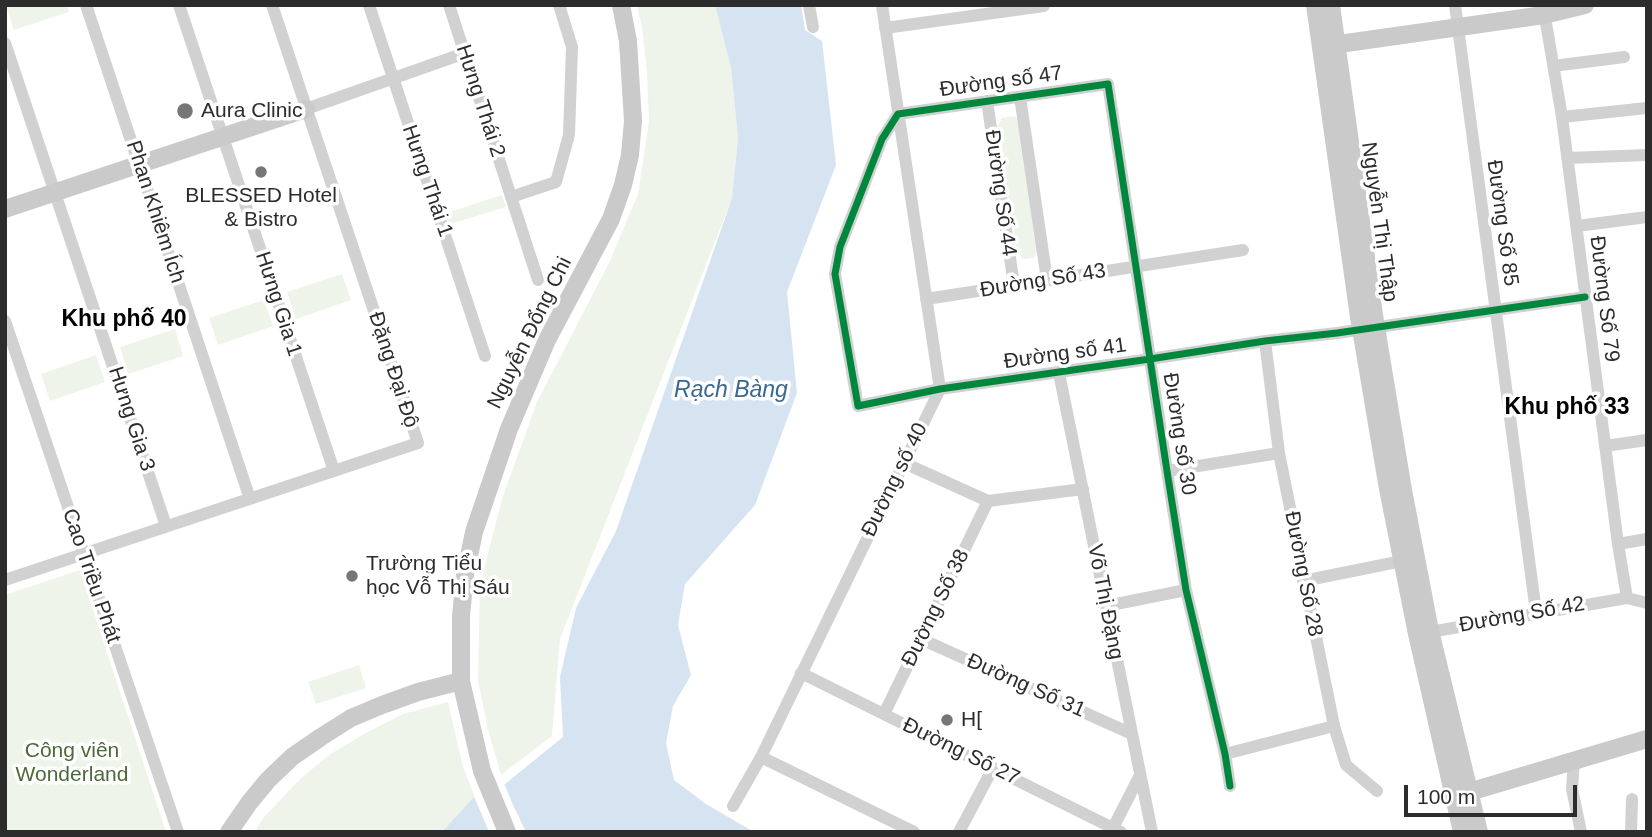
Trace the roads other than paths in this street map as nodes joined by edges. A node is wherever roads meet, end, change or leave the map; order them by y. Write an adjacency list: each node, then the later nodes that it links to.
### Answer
1 (86, 5): 36 (street, Phan Khiêm Ích)
2 (179, 5): 33 (street, Hưng Gia 1)
3 (272, 5): 29 (street, Đặng Đại Độ)
4 (369, 5): 25 (street, Hưng Thái 1)
5 (449, 5): 22 (street, Hưng Thái 2)
6 (559, 5): 38 (street)
7 (621, 5): 81 (street, Nguyễn Đổng Chi)
8 (809, 5): 18 (street)
9 (882, 5): 19 (street)
10 (1315, 5): 21 (street, Nguyễn Thị Thập)
11 (1331, 5): 21 (street, Nguyễn Thị Thập)
12 (1455, 5): 17 (street, Đường Số 85)
13 (1585, 5): 15 (street)
14 (1044, 6): 16 (street)
15 (1543, 10): 17 (street); 24 (street, Đường Số 79)
16 (965, 11): 19 (street)
17 (1458, 26): 21 (street); 49 (street, Đường Số 85)
18 (813, 27)
19 (885, 28): 31 (street)
20 (5, 43): 37 (street, Hưng Gia 3)
21 (1329, 46): 51 (street, Nguyễn Thị Thập)
22 (465, 53): 25 (street); 38 (street, Hưng Thái 2)
23 (1624, 57): 24 (street)
24 (1553, 66): 32 (street, Đường Số 79)
25 (393, 79): 29 (street); 53 (street, Hưng Thái 1)
26 (1108, 84): 27 (street, Đường số 47); 43 (street, Đường số 30)
27 (1020, 97): 28 (street, Đường số 47); 45 (street, Đường Số 44)
28 (987, 102): 31 (street, Đường số 47); 46 (street, Đường Số 44)
29 (306, 108): 33 (street); 61 (street, Đặng Đại Độ)
30 (1647, 108): 32 (street)
31 (898, 114): 48 (street); 56 (street, Đường số 41)
32 (1562, 117): 35 (street, Đường Số 79)
33 (222, 136): 36 (street); 61 (street, Hưng Gia 1)
34 (1647, 155): 35 (street)
35 (1568, 158): 41 (street, Đường Số 79)
36 (139, 164): 37 (street); 64 (street, Phan Khiêm Ích)
37 (55, 192): 39 (street); 66 (street, Hưng Gia 3)
38 (511, 197): 44 (street, Hưng Thái 2)
39 (5, 209)
40 (1647, 217): 41 (street)
41 (1577, 226): 47 (street, Đường Số 79)
42 (1243, 250): 43 (street, Đường Số 43)
43 (1136, 266): 45 (street, Đường Số 43); 54 (street, Đường số 30)
44 (538, 280)
45 (1046, 280): 46 (street, Đường Số 43)
46 (1014, 285): 48 (street, Đường Số 43)
47 (1585, 297): 49 (street); 58 (street, Đường Số 79)
48 (926, 299): 56 (street)
49 (1495, 309): 51 (street); 77 (street, Đường Số 85)
50 (5, 321): 69 (street, Cao Triều Phát)
51 (1369, 328): 52 (street, Đường số 41); 70 (street, Nguyễn Thị Thập); 78 (street, Nguyễn Thị Thập)
52 (1265, 341): 54 (street, Đường số 41); 59 (street, Đường Số 28)
53 (485, 356)
54 (1150, 359): 55 (street, Đường số 41); 62 (street, Đường số 30)
55 (1059, 373): 56 (street, Đường số 41); 63 (street, Võ Thị Đặng)
56 (940, 389): 60 (street, Đường số 40)
57 (1647, 440): 58 (street)
58 (1605, 446): 68 (street, Đường Số 79)
59 (1279, 453): 62 (street); 72 (street, Đường Số 28)
60 (904, 463): 65 (street); 80 (street, Đường số 40)
61 (334, 471): 64 (street, Đặng Đại Độ)
62 (1167, 471): 73 (street, Đường số 30)
63 (1083, 489): 65 (street); 76 (street, Võ Thị Đặng)
64 (250, 499): 66 (street, Đặng Đại Độ)
65 (988, 501): 79 (street, Đường Số 38)
66 (166, 526): 69 (street, Đặng Đại Độ)
67 (1647, 538): 68 (street)
68 (1618, 544): 74 (street, Đường Số 79)
69 (83, 554): 71 (street, Đặng Đại Độ); 97 (street, Cao Triều Phát)
70 (1402, 561): 72 (street); 78 (street, Nguyễn Thị Thập)
71 (5, 580)
72 (1303, 581): 83 (street, Đường Số 28)
73 (1186, 590): 76 (street); 86 (street, Đường số 30)
74 (1627, 597): 75 (street); 77 (street, Đường Số 42)
75 (1647, 603)
76 (1106, 606): 84 (street, Võ Thị Đặng)
77 (1536, 612): 78 (street, Đường Số 42)
78 (1423, 633): 93 (street, Nguyễn Thị Thập)
79 (921, 639): 82 (street, Đường Số 38); 84 (street, Đường Số 31)
80 (802, 673): 82 (street, Đường Số 27); 87 (street, Đường số 40)
81 (461, 681): 98 (street); 99 (street, Nguyễn Đổng Chi)
82 (884, 714): 89 (street, Đường Số 27)
83 (1334, 726): 86 (street); 92 (street, Đường Số 28)
84 (1132, 734): 90 (street, Võ Thị Đặng)
85 (1640, 741): 88 (street)
86 (1225, 754): 91 (street, Đường số 30)
87 (761, 757): 95 (street, Đường số 40); 100 (street)
88 (1574, 761): 93 (street); 105 (street)
89 (993, 768): 96 (street, Đường Số 27); 101 (street)
90 (1140, 775): 96 (street); 102 (street, Võ Thị Đặng)
91 (1230, 786)
92 (1377, 791)
93 (1461, 794): 103 (street, Nguyễn Thị Thập); 104 (street, Nguyễn Thị Thập)
94 (1632, 799): 106 (street)
95 (733, 806)
96 (1117, 830)
97 (178, 832)
98 (229, 832)
99 (507, 832)
100 (914, 832)
101 (959, 832)
102 (1152, 832)
103 (1462, 832)
104 (1479, 832)
105 (1581, 832)
106 (1631, 832)

